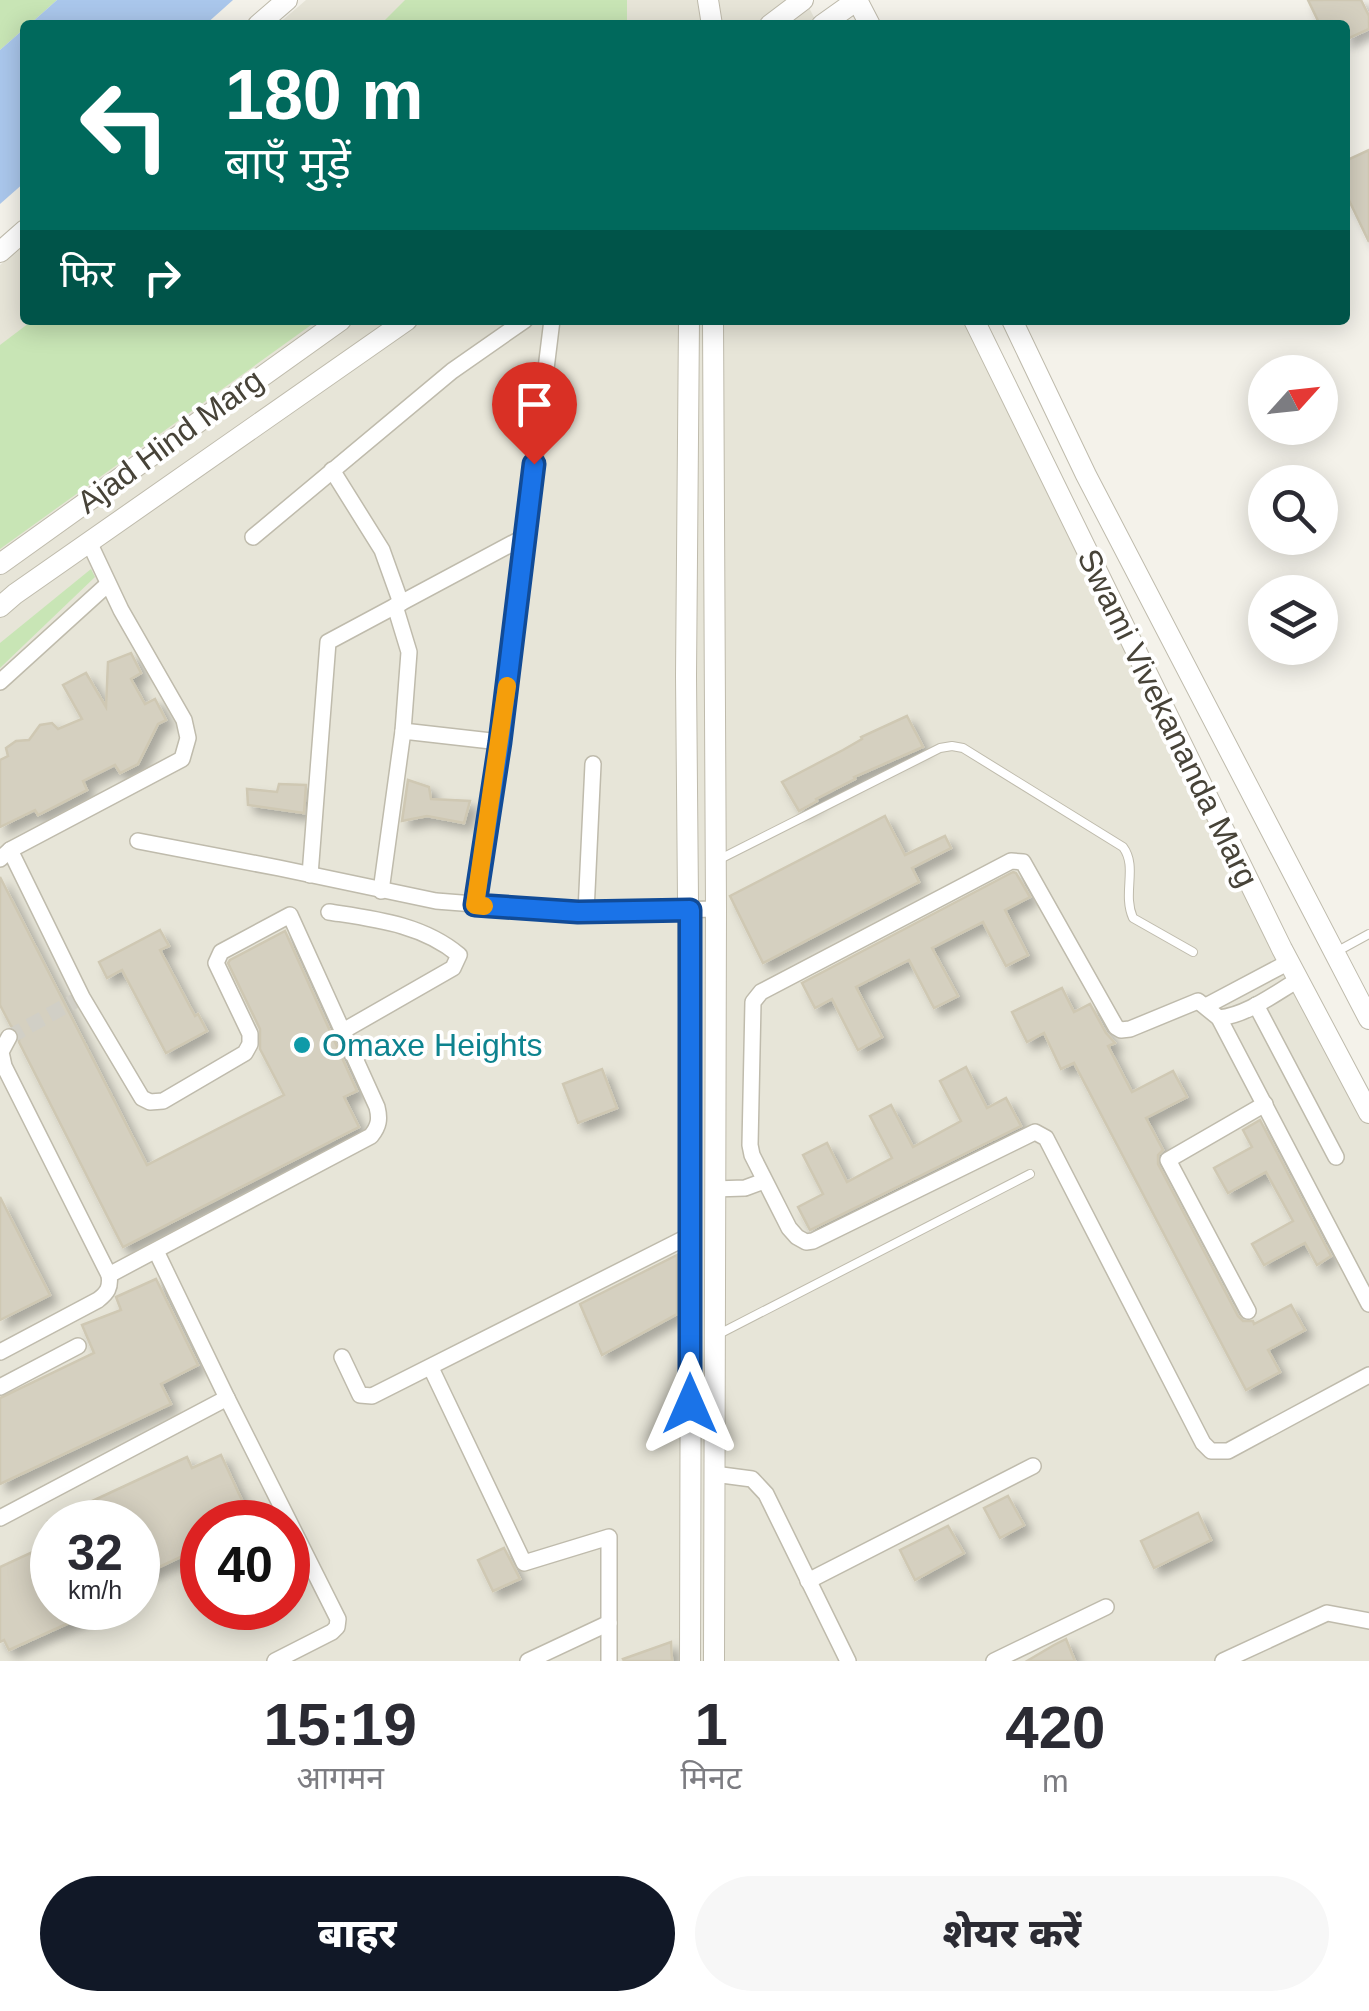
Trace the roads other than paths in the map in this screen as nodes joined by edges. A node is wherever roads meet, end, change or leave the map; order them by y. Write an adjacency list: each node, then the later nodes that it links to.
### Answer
1 (286, 0): 5 (street)
2 (804, 0): 6 (street)
3 (857, 0): 4 (street)
4 (831, 16)
5 (264, 20)
6 (777, 20)
7 (20, 234): 8 (street)
8 (0, 252)
9 (334, 325): 21 (street, Ajad Hind Marg)
10 (400, 325): 20 (street)
11 (519, 325): 17 (street)
12 (551, 325): 18 (street)
13 (689, 325): 36 (street)
14 (713, 325): 31 (street)
15 (976, 325): 42 (street, Swami Vivekananda Marg)
16 (1014, 325): 41 (street)
17 (332, 470): 19 (street); 23 (street)
18 (526, 536): 23 (street); 27 (street)
19 (253, 537)
20 (89, 542): 22 (street); 24 (street)
21 (0, 564)
22 (108, 584): 25 (street); 30 (street)
23 (398, 604): 26 (street); 32 (street)
24 (0, 607)
25 (0, 682)
26 (403, 731): 27 (street); 33 (street)
27 (500, 742): 34 (street)
28 (593, 764): 38 (street)
29 (138, 841): 32 (street)
30 (5, 854): 47 (street)
31 (716, 861): 35 (street); 40 (lane)
32 (310, 875): 33 (street)
33 (381, 891): 34 (street)
34 (475, 905): 38 (street)
35 (716, 909): 36 (street); 54 (street)
36 (690, 910): 38 (street); 55 (street)
37 (329, 912): 47 (street)
38 (586, 912)
39 (1369, 934): 41 (lane)
40 (1193, 952)
41 (1336, 952): 46 (street)
42 (1294, 971): 43 (street); 44 (street); 50 (street, Swami Vivekananda Marg)
43 (1256, 1004): 45 (street); 51 (street)
44 (1206, 1006): 45 (street); 53 (street)
45 (1219, 1018): 49 (street)
46 (1369, 1019)
47 (343, 1031): 56 (street)
48 (4, 1038): 57 (street)
49 (1265, 1104): 58 (street); 59 (street)
50 (1369, 1113)
51 (1336, 1157)
52 (1030, 1174): 61 (lane)
53 (764, 1181): 54 (street); 66 (street)
54 (714, 1189): 61 (street)
55 (691, 1235): 60 (street); 65 (street)
56 (156, 1250): 57 (street); 68 (street)
57 (109, 1275): 63 (street)
58 (1369, 1304)
59 (1248, 1311)
60 (690, 1331): 61 (street); 79 (street)
61 (714, 1336): 70 (street)
62 (78, 1346): 67 (street)
63 (0, 1352)
64 (342, 1357): 65 (street)
65 (431, 1368): 75 (street)
66 (1369, 1376)
67 (0, 1387)
68 (227, 1398): 71 (street); 76 (street)
69 (1033, 1466): 72 (street)
70 (714, 1474): 72 (street); 80 (street)
71 (0, 1518)
72 (808, 1580): 81 (street)
73 (1106, 1606): 82 (street)
74 (1369, 1621): 83 (street)
75 (610, 1624): 77 (street); 78 (street)
76 (275, 1661)
77 (528, 1661)
78 (609, 1661)
79 (690, 1661)
80 (714, 1661)
81 (848, 1661)
82 (994, 1661)
83 (1223, 1661)

